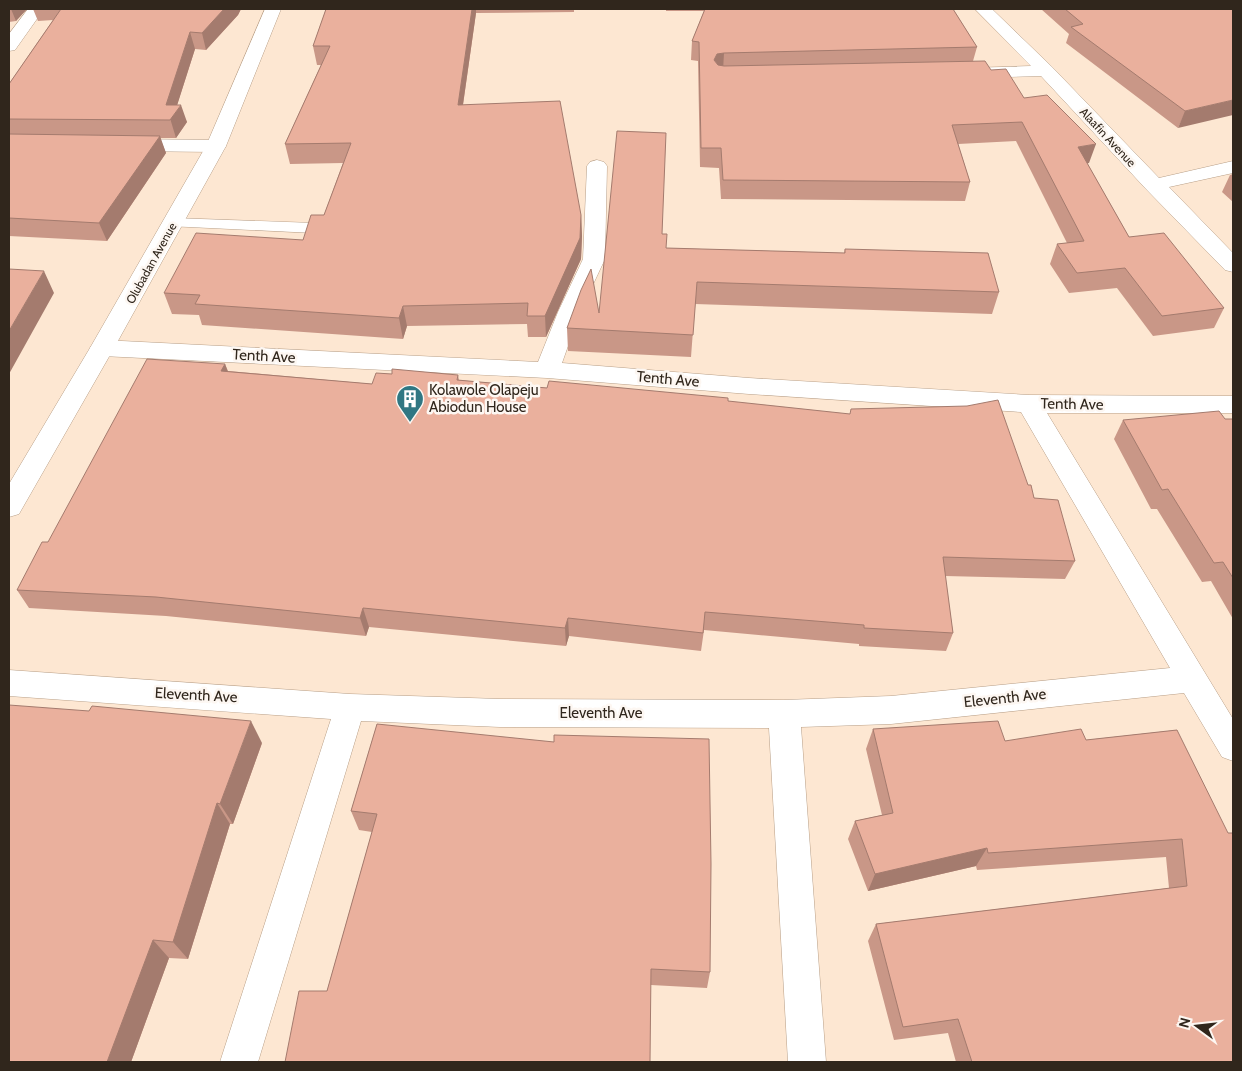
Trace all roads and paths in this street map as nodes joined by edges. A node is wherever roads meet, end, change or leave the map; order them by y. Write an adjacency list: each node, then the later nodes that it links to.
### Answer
1 (36, 9): 4 (street)
2 (273, 9): 8 (street, Olubadan Avenue)
3 (983, 9): 5 (street, Alaafin Avenue)
4 (9, 46)
5 (1046, 71): 6 (street); 11 (street, Alaafin Avenue)
6 (949, 74)
7 (107, 145): 8 (street)
8 (216, 146): 12 (street, Olubadan Avenue)
9 (597, 166): 16 (street)
10 (1233, 167): 11 (street)
11 (1153, 185): 14 (street, Alaafin Avenue)
12 (173, 223): 13 (lane); 15 (street, Olubadan Avenue)
13 (314, 228)
14 (1233, 265)
15 (102, 348): 16 (street, Tenth Ave); 19 (street, Olubadan Avenue)
16 (547, 370): 17 (street, Tenth Ave)
17 (1029, 404): 18 (street, Tenth Ave); 20 (street)
18 (1233, 404)
19 (9, 507)
20 (1192, 679): 23 (street, Eleventh Ave); 24 (street)
21 (9, 683): 22 (street, Eleventh Ave)
22 (350, 707): 23 (street, Eleventh Ave); 25 (street)
23 (784, 714): 26 (street)
24 (1233, 747)
25 (239, 1062)
26 (807, 1062)

